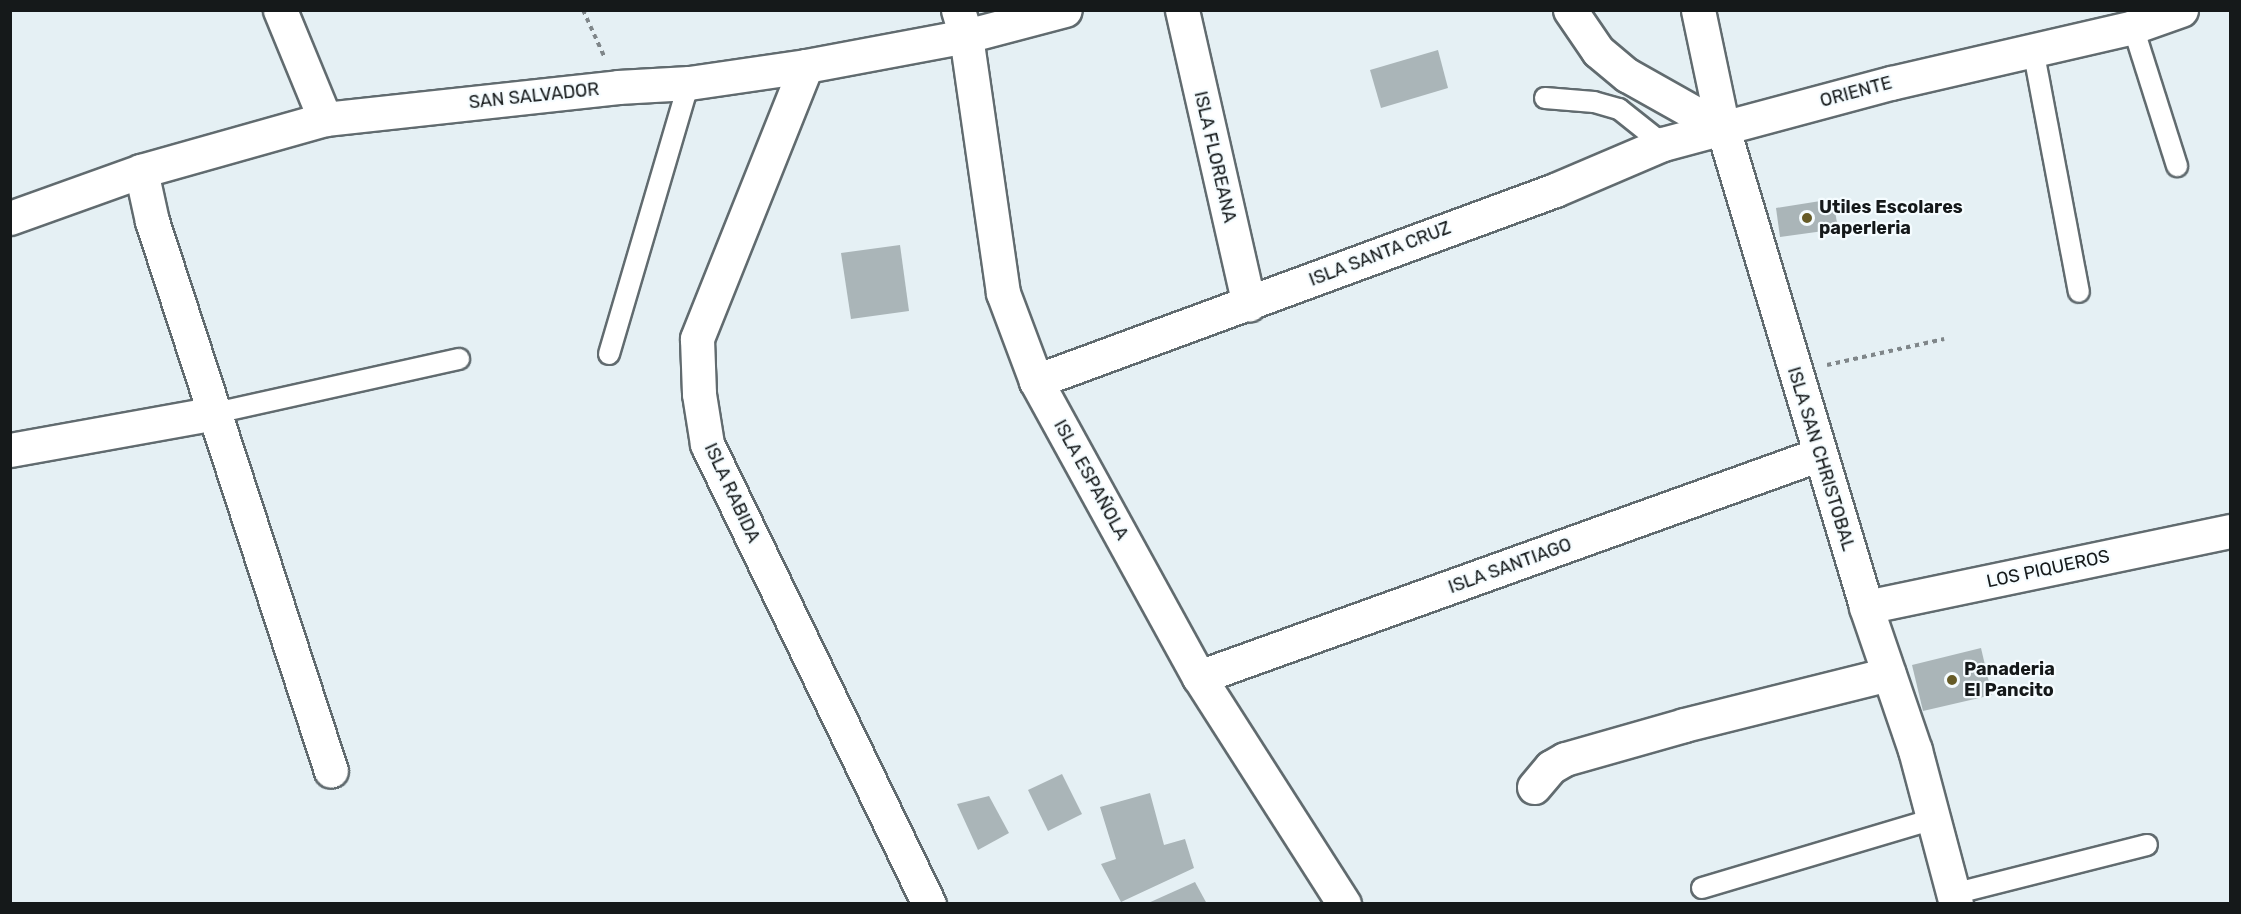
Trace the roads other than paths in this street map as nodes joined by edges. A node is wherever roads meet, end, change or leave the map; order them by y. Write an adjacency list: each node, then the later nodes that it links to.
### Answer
1 (280, 10): 13 (street)
2 (1065, 10): 7 (street, SAN SALVADOR)
3 (1182, 10): 20 (street, ISLA FLOREANA)
4 (1570, 10): 14 (street)
5 (1698, 10): 14 (street, ISLA SAN CHRISTOBAL)
6 (2181, 10): 8 (street, ORIENTE)
7 (962, 23): 10 (street, SAN SALVADOR); 23 (street, ISLA ESPAÑOLA)
8 (2133, 27): 9 (street, ORIENTE); 16 (lane)
9 (2033, 49): 14 (street, ORIENTE); 19 (lane)
10 (806, 66): 11 (street, SAN SALVADOR); 37 (street, ISLA RABIDA)
11 (689, 83): 13 (street, SAN SALVADOR); 21 (lane)
12 (1545, 98): 15 (lane)
13 (325, 120): 17 (street, SAN SALVADOR)
14 (1724, 129): 15 (street, ISLA SANTA CRUZ); 26 (street, ISLA SAN CHRISTOBAL)
15 (1663, 144): 20 (street, ISLA SANTA CRUZ)
16 (2177, 166)
17 (141, 171): 18 (street, SAN SALVADOR); 24 (street)
18 (10, 218)
19 (2079, 292)
20 (1249, 304): 23 (street, ISLA SANTA CRUZ)
21 (609, 354)
22 (459, 359): 24 (lane)
23 (1036, 381): 30 (street, ISLA ESPAÑOLA)
24 (215, 412): 25 (street); 31 (street)
25 (10, 450)
26 (1821, 454): 28 (street, ISLA SAN CHRISTOBAL); 30 (street, ISLA SANTIAGO)
27 (2230, 531): 28 (street, LOS PIQUEROS)
28 (1866, 607): 29 (street, ISLA SAN CHRISTOBAL)
29 (1889, 674): 32 (street); 33 (street, ISLA SAN CHRISTOBAL)
30 (1199, 677): 38 (street, ISLA ESPAÑOLA)
31 (331, 771)
32 (1534, 787)
33 (1934, 819): 35 (lane); 36 (street, ISLA SAN CHRISTOBAL)
34 (2147, 845): 36 (lane)
35 (1702, 888)
36 (1954, 899)
37 (929, 903)
38 (1344, 903)

